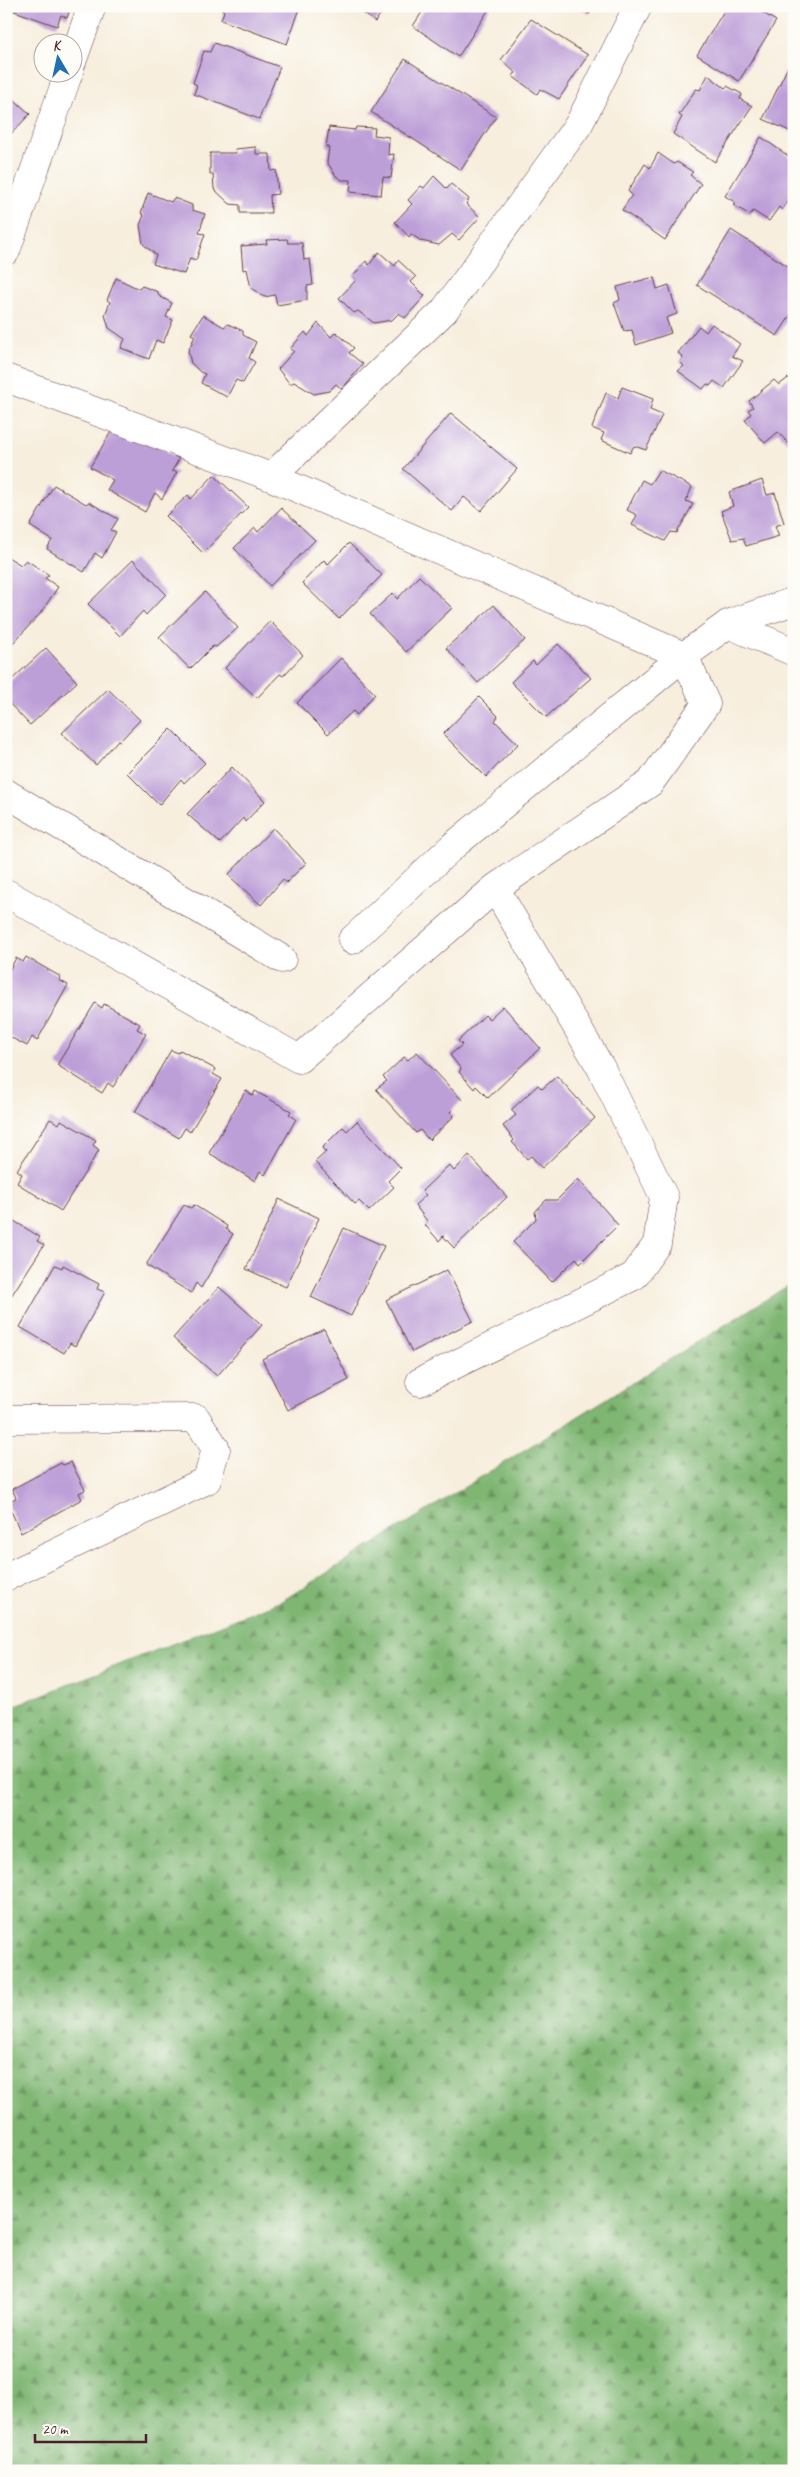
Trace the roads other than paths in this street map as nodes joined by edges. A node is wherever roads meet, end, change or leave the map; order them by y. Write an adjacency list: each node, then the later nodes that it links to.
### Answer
1 (92, 6): 3 (street)
2 (638, 6): 7 (street)
3 (82, 34)
4 (65, 82): 5 (street)
5 (6, 251)
6 (6, 378): 7 (street)
7 (271, 477): 11 (street)
8 (794, 601): 9 (street)
9 (728, 624): 10 (street); 11 (street)
10 (792, 649)
11 (684, 656): 13 (street); 15 (street)
12 (6, 793): 16 (street)
13 (495, 888): 14 (street); 17 (street)
14 (6, 892)
15 (352, 940)
16 (282, 959)
17 (420, 1382)
18 (6, 1420): 19 (street)
19 (6, 1577)

